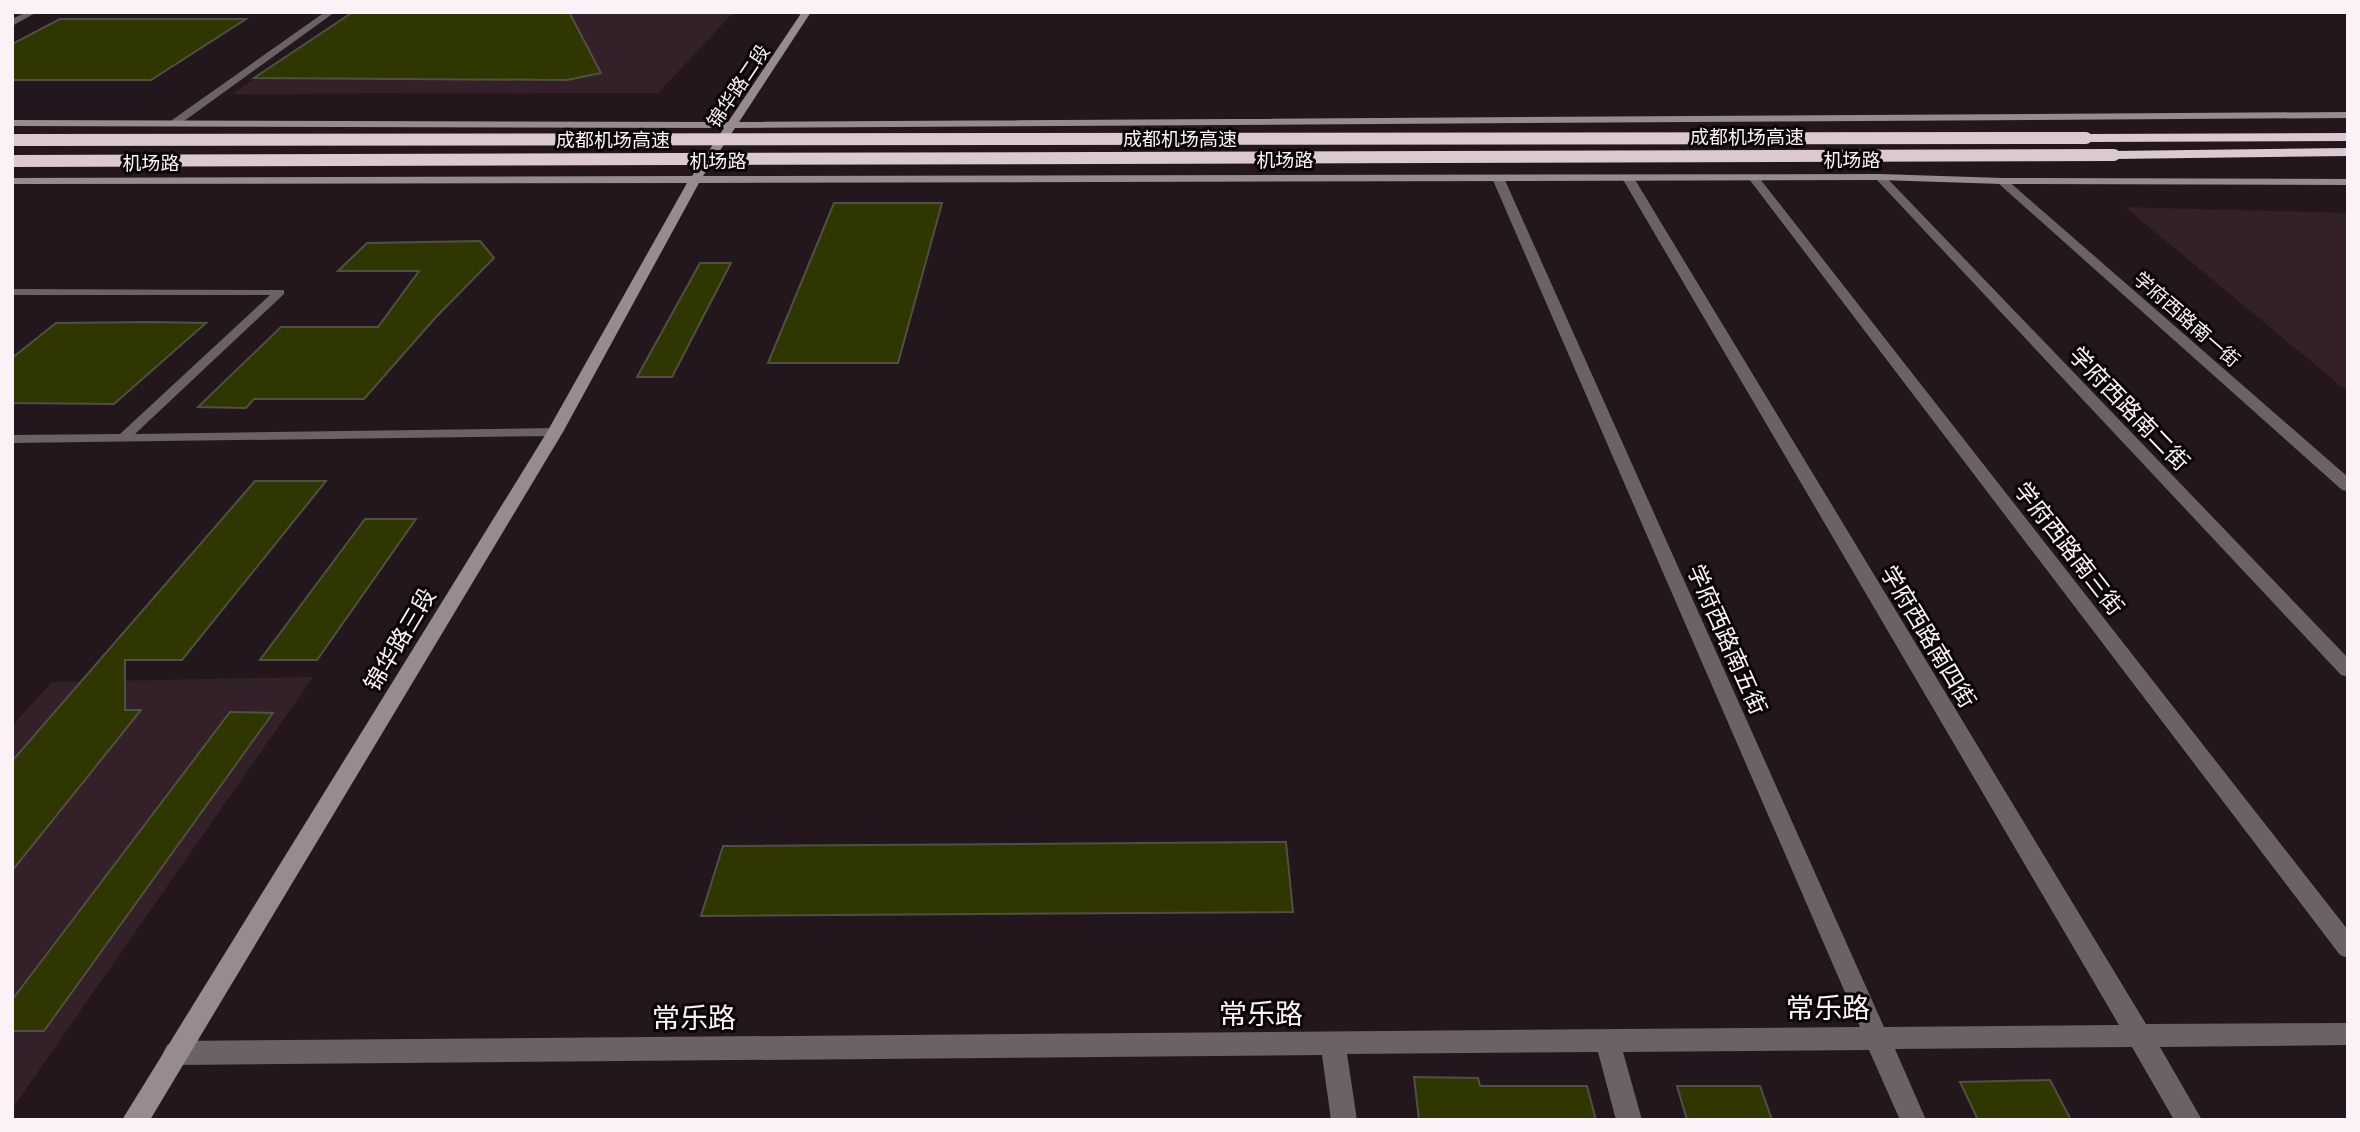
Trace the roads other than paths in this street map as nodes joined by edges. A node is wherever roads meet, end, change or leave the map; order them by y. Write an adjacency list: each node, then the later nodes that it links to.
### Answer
1 (33, 12): 4 (street)
2 (331, 12): 6 (street)
3 (807, 12): 8 (main road, 锦华路二段)
4 (12, 23)
5 (2348, 115): 8 (main road, 机场路)
6 (176, 122): 7 (main road, 机场路); 8 (main road, 机场路)
7 (12, 123)
8 (733, 125): 15 (main road, 锦华路二段)
9 (2348, 137): 10 (highway, 成都机场高速, bridge)
10 (12, 140)
11 (2348, 152): 12 (highway, 成都机场高速, bridge)
12 (12, 161)
13 (1753, 177): 14 (main road, 机场路); 17 (main road, 机场路); 27 (street, 学府西路南三街)
14 (1880, 177): 19 (main road, 机场路); 26 (street, 学府西路南二街)
15 (696, 178): 16 (main road, 机场路); 18 (main road, 机场路); 22 (main road, 锦华路三段)
16 (1499, 178): 17 (main road, 机场路); 30 (street, 学府西路南五街)
17 (1628, 178): 29 (street, 学府西路南四街)
18 (12, 181)
19 (2002, 181): 20 (main road, 机场路); 25 (street, 学府西路南一街)
20 (2348, 182)
21 (12, 292): 23 (lane)
22 (555, 432): 23 (lane); 33 (main road, 锦华路三段)
23 (124, 437): 24 (lane)
24 (12, 439)
25 (2348, 486)
26 (2348, 670)
27 (2348, 948)
28 (2348, 1034): 29 (street, 常乐路)
29 (2138, 1036): 30 (street, 常乐路); 38 (street, 学府西路南四街)
30 (1876, 1038): 31 (street, 常乐路); 37 (street, 学府西路南五街)
31 (1607, 1040): 32 (street, 常乐路); 36 (street)
32 (1333, 1043): 33 (street, 常乐路); 35 (street)
33 (176, 1053): 34 (main road, 锦华路三段)
34 (135, 1120)
35 (1344, 1120)
36 (1629, 1120)
37 (1913, 1120)
38 (2189, 1120)

